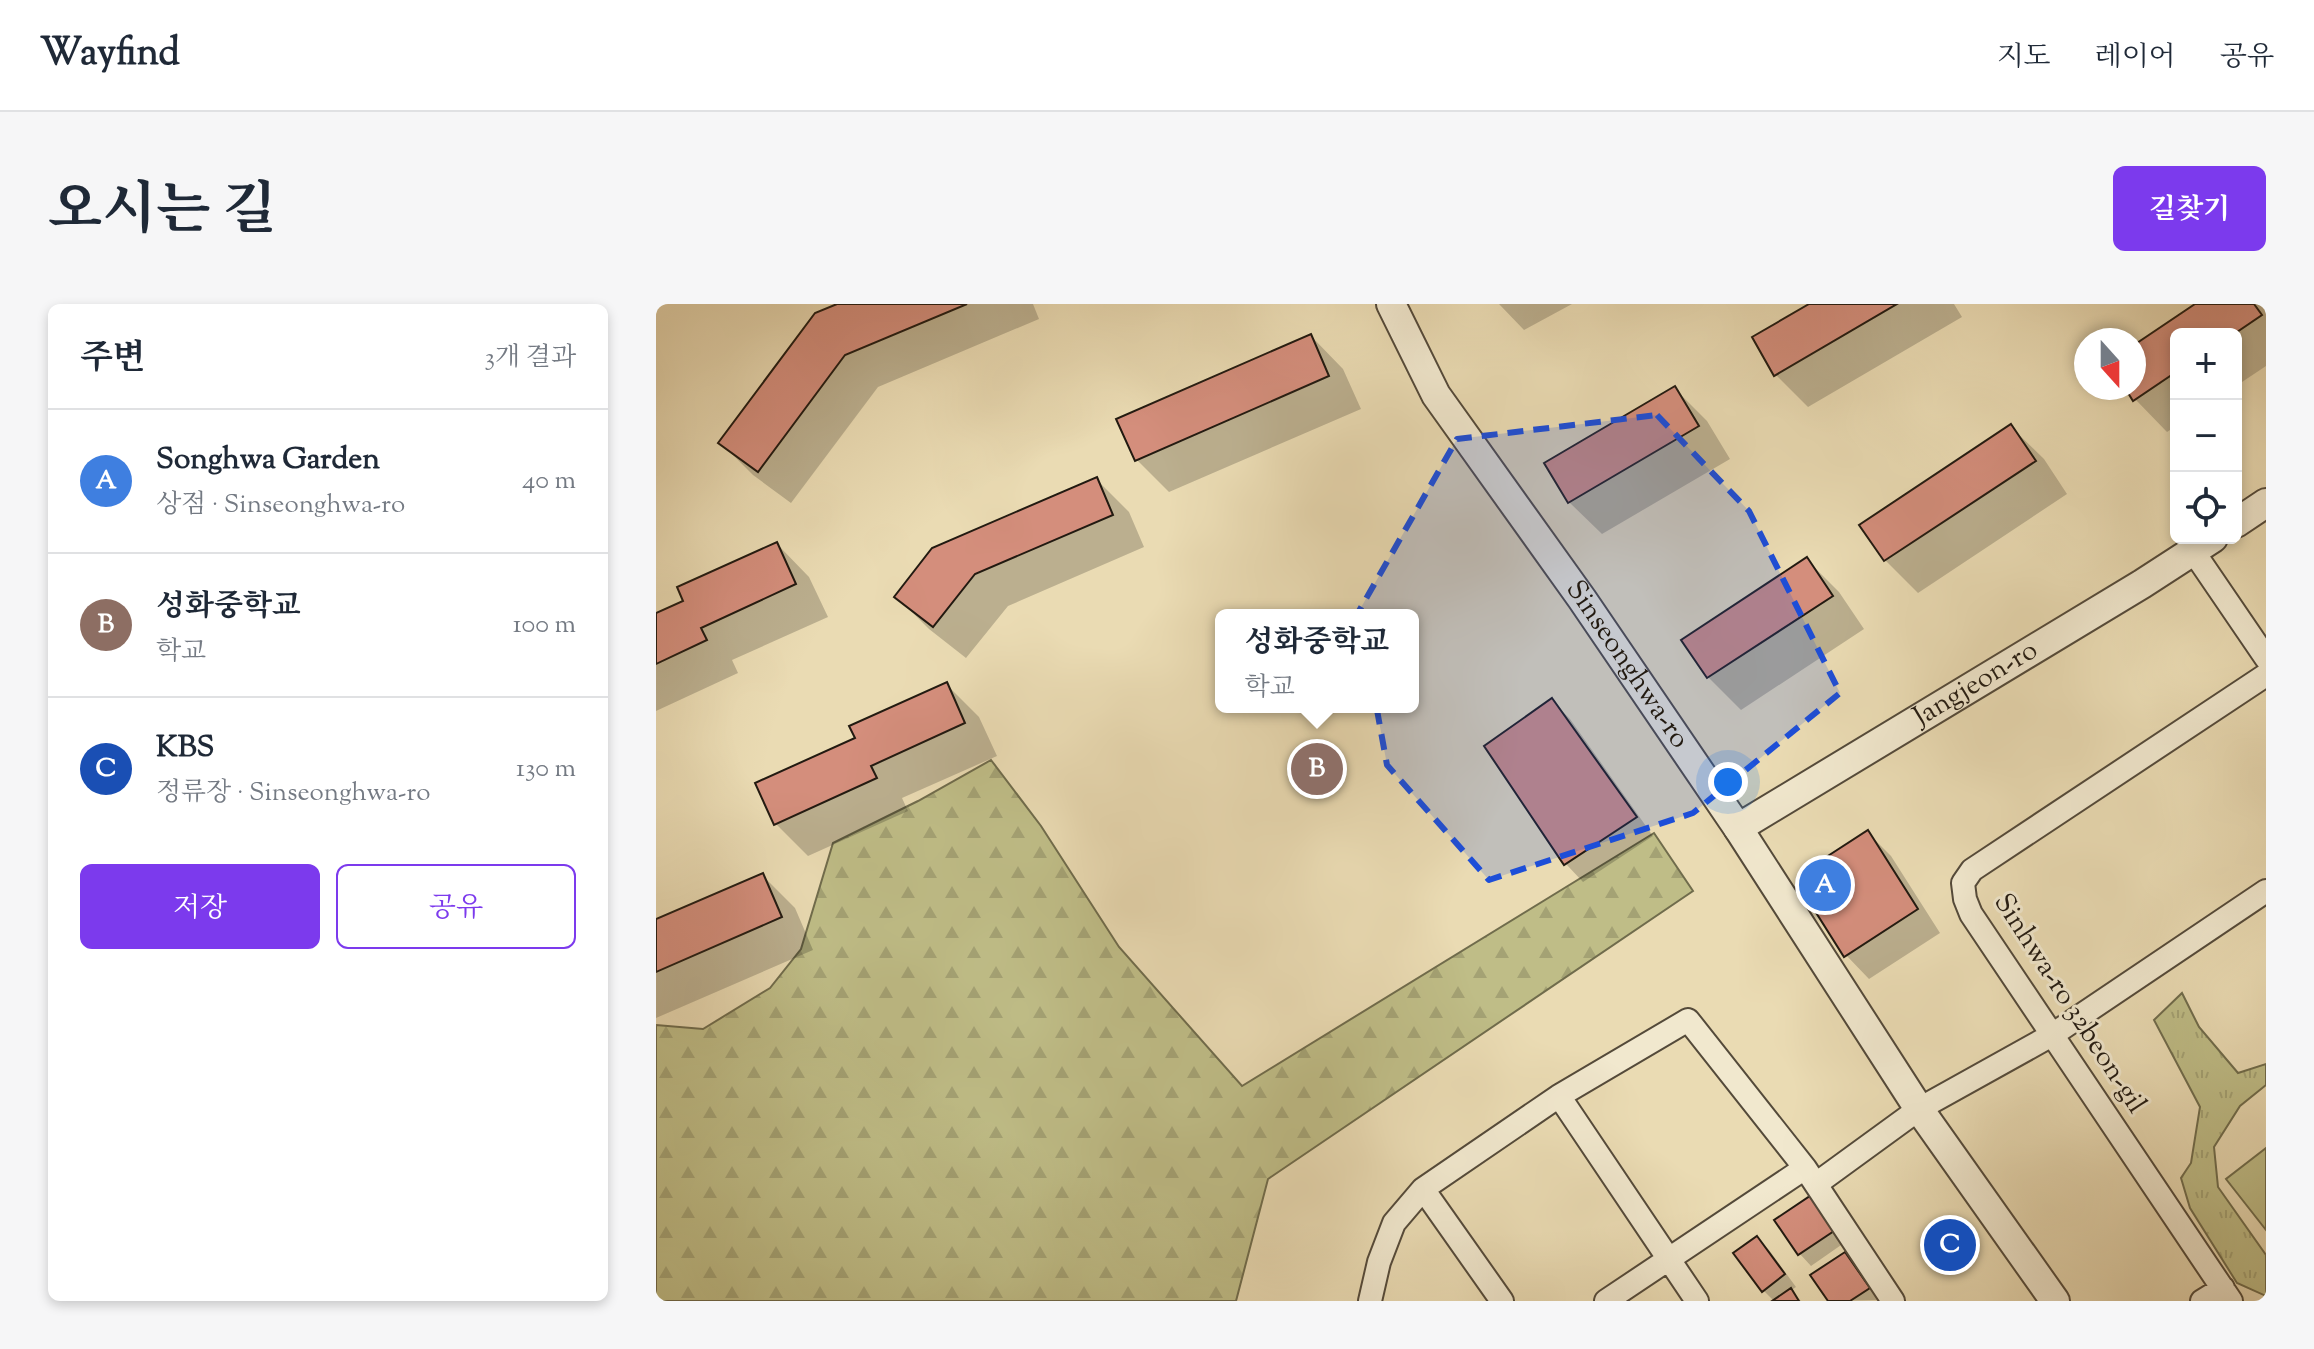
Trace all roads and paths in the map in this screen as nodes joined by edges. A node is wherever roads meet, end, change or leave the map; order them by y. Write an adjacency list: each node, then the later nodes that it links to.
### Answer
1 (1391, 304): 7 (street, Sinseonghwa-ro)
2 (2266, 503): 3 (street)
3 (2242, 519)
4 (2203, 544): 5 (street); 7 (street, Jangjeon-ro)
5 (2266, 658)
6 (2266, 675): 9 (street, Sinhwa-ro 32beon-gil)
7 (1738, 828): 11 (street, Sinseonghwa-ro)
8 (2266, 891): 9 (street)
9 (2052, 1035): 11 (street); 15 (street, Sinhwa-ro 32beon-gil)
10 (1559, 1096): 12 (street); 13 (street); 14 (street)
11 (1919, 1109): 12 (street); 21 (street, Sinseonghwa-ro)
12 (1810, 1176): 14 (street); 20 (street)
13 (1423, 1189): 16 (street); 17 (street)
14 (1669, 1259): 18 (street); 19 (street)
15 (2227, 1294): 22 (street)
16 (1370, 1301)
17 (1502, 1301)
18 (1606, 1301)
19 (1697, 1301)
20 (1893, 1301)
21 (2055, 1301)
22 (2202, 1301)

